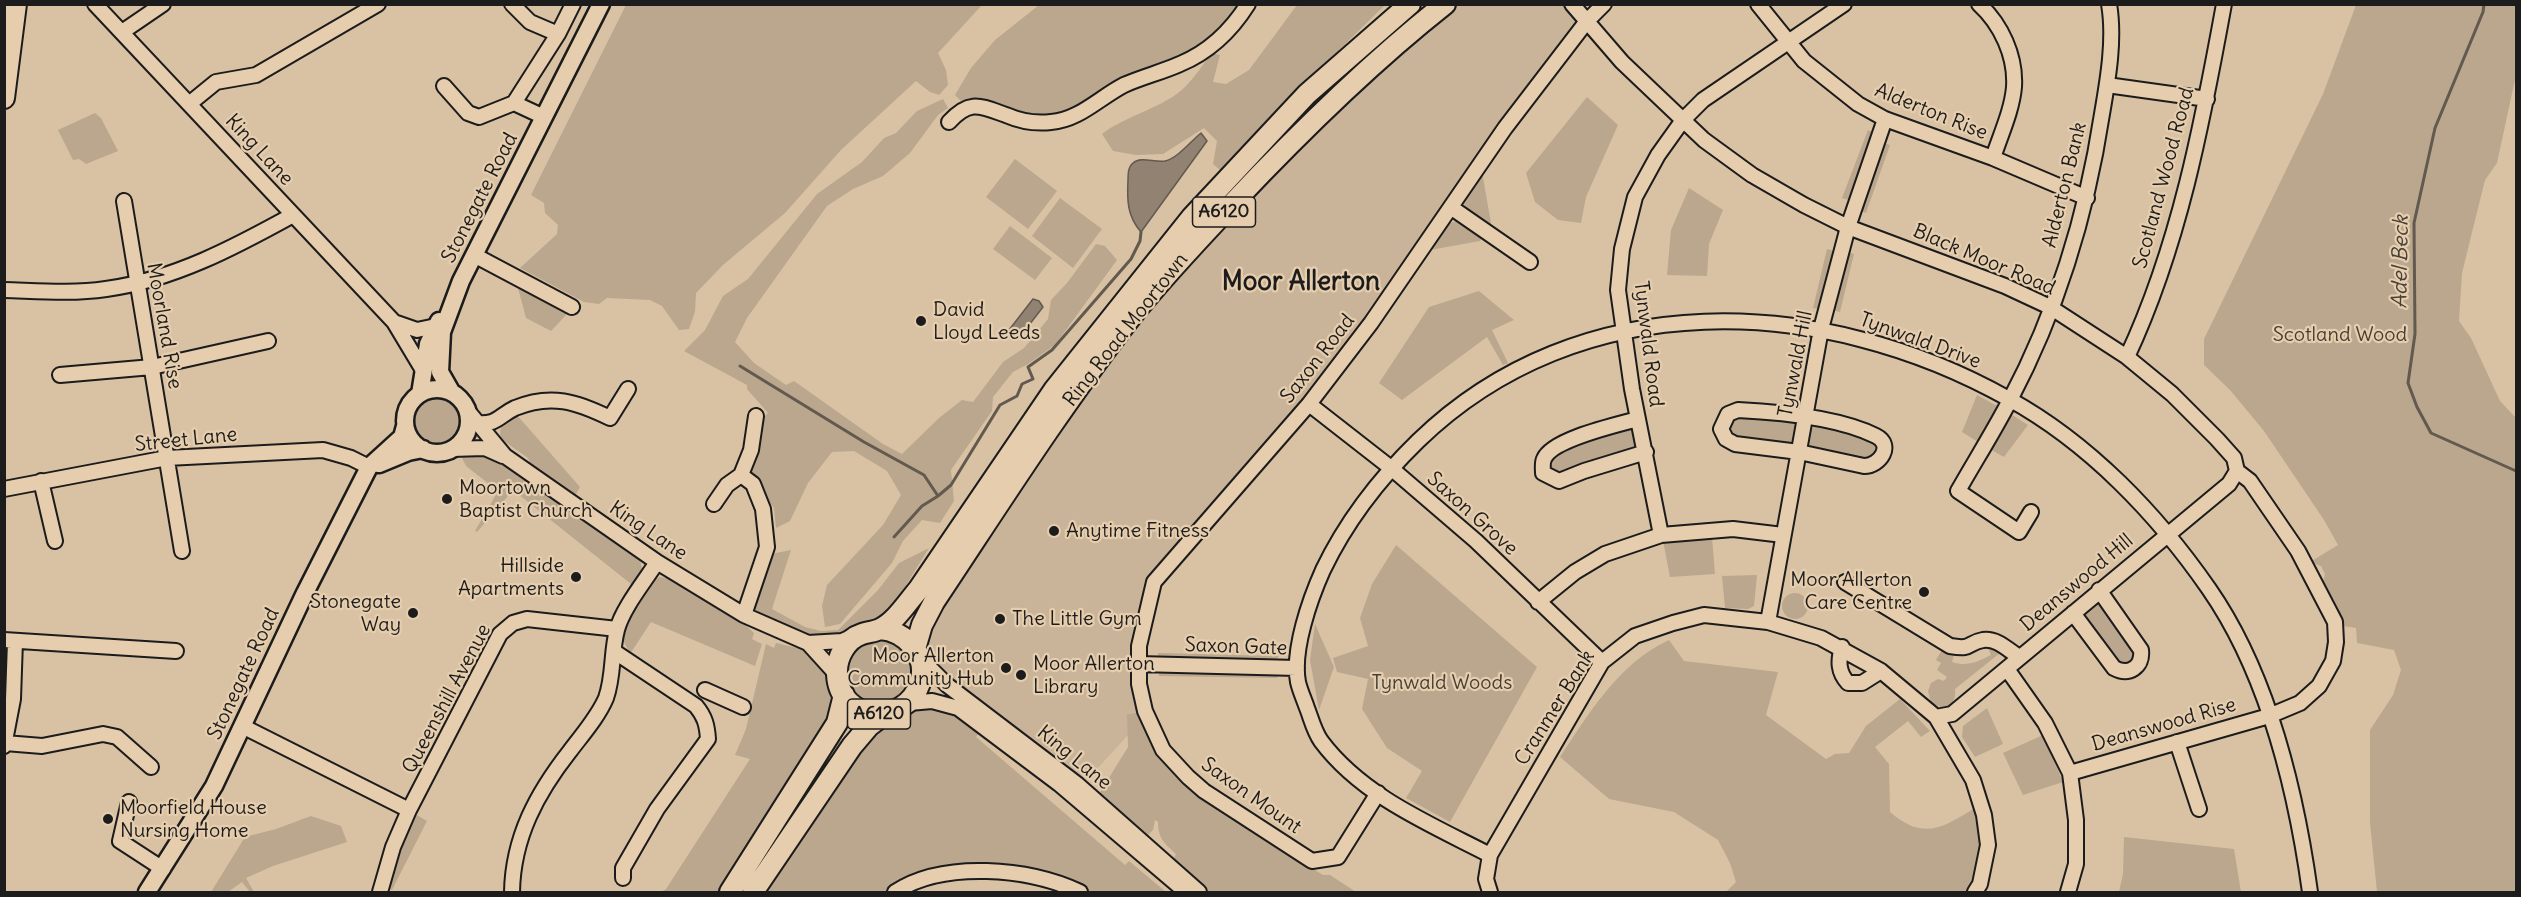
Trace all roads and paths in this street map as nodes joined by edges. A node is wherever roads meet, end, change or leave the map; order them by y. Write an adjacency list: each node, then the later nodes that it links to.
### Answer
1 (16, 4): 24 (highway)
2 (95, 4): 19 (street, King Lane)
3 (163, 4): 19 (street)
4 (378, 4): 27 (street)
5 (512, 4): 20 (street)
6 (573, 4): 20 (street, Stonegate Road)
7 (601, 4): 28 (main road, Stonegate Road)
8 (1248, 4): 31 (street)
9 (1410, 4): 93 (highway, Ring Road Moortown / A6120)
10 (1445, 4): 100 (highway, Ring Road Moortown / A6120)
11 (1572, 4): 18 (street, Black Moor Road)
12 (1604, 4): 18 (street)
13 (1758, 4): 21 (street, Alderton Rise)
14 (1844, 4): 21 (street, Tynwald Road)
15 (1979, 4): 32 (street)
16 (2109, 4): 22 (street, Alderton Bank)
17 (2224, 4): 25 (street, Scotland Wood Road)
18 (1587, 21): 30 (street, Black Moor Road); 35 (street, Saxon Road)
19 (122, 32): 27 (street, King Lane)
20 (558, 34): 26 (street, Stonegate Road)
21 (1787, 42): 29 (street, Alderton Rise); 30 (street, Tynwald Road)
22 (2107, 85): 25 (street); 33 (street, Alderton Bank)
23 (444, 86): 26 (street)
24 (4, 98)
25 (2206, 99): 51 (street, Scotland Wood Road)
26 (514, 103): 28 (street, Stonegate Road)
27 (189, 104): 36 (street, King Lane)
28 (544, 117): 38 (main road, Stonegate Road)
29 (1886, 119): 32 (street, Alderton Rise); 37 (street, Tynwald Hill)
30 (1683, 120): 37 (street, Black Moor Road); 48 (street, Tynwald Road)
31 (949, 122)
32 (1994, 158): 33 (street, Alderton Rise)
33 (2086, 198): 44 (street, Alderton Bank)
34 (124, 201): 40 (street, Moorland Rise)
35 (1452, 208): 39 (street); 59 (street, Saxon Road)
36 (293, 215): 40 (street); 45 (street, King Lane)
37 (1848, 227): 44 (street, Black Moor Road); 47 (street, Tynwald Hill)
38 (474, 255): 42 (main road, Stonegate Road); 43 (street)
39 (1530, 262)
40 (136, 282): 41 (street); 52 (street, Moorland Rise)
41 (4, 290)
42 (454, 298): 46 (main road, Stonegate Road); 50 (main road, Stonegate Road)
43 (572, 307)
44 (2050, 307): 51 (street, Black Moor Road); 58 (street, Alderton Bank)
45 (394, 322): 46 (street); 50 (street, King Lane); 53 (street, King Lane)
46 (436, 326): 50 (main road, Stonegate Road)
47 (1821, 329): 48 (street, Tynwald Drive); 58 (street, Tynwald Drive); 62 (street, Tynwald Hill)
48 (1624, 330): 63 (street, Tynwald Road); 73 (street, Tynwald Drive)
49 (268, 341): 52 (street)
50 (434, 348): 53 (main road); 56 (main road)
51 (2127, 357): 74 (street, Black Moor Road)
52 (152, 367): 54 (street); 71 (street, Moorland Rise)
53 (424, 372): 57 (main road)
54 (60, 375)
55 (628, 389): 64 (street)
56 (452, 393): 57 (main road); 61 (main road)
57 (420, 394): 65 (main road)
58 (2011, 399): 79 (street, Alderton Bank); 80 (street, Tynwald Drive)
59 (1309, 404): 73 (street, Saxon Grove); 103 (street, Saxon Road)
60 (756, 416): 75 (street)
61 (472, 417): 64 (street); 67 (main road); 68 (street, King Lane)
62 (1806, 417): 70 (street, Tynwald Hill); 70 (street); 70 (street)
63 (1638, 419): 69 (street, Tynwald Road); 69 (street)
64 (497, 421): 68 (street)
65 (405, 426): 66 (main road); 72 (main road, Stonegate Road)
66 (423, 449): 67 (main road); 72 (main road)
67 (451, 449): 68 (street, King Lane)
68 (502, 452): 85 (street, King Lane)
69 (1646, 452): 81 (street, Tynwald Road)
70 (1799, 452): 82 (street, Tynwald Hill)
71 (167, 458): 72 (street, Street Lane); 76 (street, Street Lane); 84 (street, Moorland Rise)
72 (369, 467): 115 (main road, Stonegate Road)
73 (1391, 468): 88 (street, Saxon Grove); 104 (street, Tynwald Drive)
74 (2237, 471): 80 (street, Deanswood Hill); 113 (street, Black Moor Road)
75 (741, 475): 78 (street); 90 (street)
76 (41, 481): 77 (street, Street Lane); 83 (street)
77 (4, 489)
78 (714, 504)
79 (2031, 512)
80 (2167, 534): 87 (street, Deanswood Hill); 113 (street, Tynwald Drive)
81 (1661, 535): 82 (street); 88 (street)
82 (1782, 535): 91 (street, Tynwald Hill)
83 (55, 541)
84 (182, 550)
85 (657, 562): 90 (street, King Lane); 92 (street)
86 (1845, 582): 101 (street)
87 (2099, 590): 89 (street, Deanswood Hill); 89 (street)
88 (1538, 602): 102 (street, Saxon Grove)
89 (2073, 613): 101 (street, Deanswood Hill)
90 (744, 615): 96 (street, King Lane)
91 (1768, 622): 97 (street, Cranmer Bank); 102 (street, Cranmer Bank)
92 (617, 629): 99 (street); 123 (street, Queenshill Avenue)
93 (880, 629): 94 (highway, A6120); 100 (highway)
94 (859, 634): 96 (street, King Lane); 107 (highway, A6120)
95 (10, 640): 98 (street); 117 (street)
96 (808, 643): 107 (street, King Lane)
97 (1842, 648): 106 (street, Cranmer Bank); 106 (street)
98 (176, 651)
99 (615, 652): 111 (street); 130 (street)
100 (918, 654): 109 (highway, A6120); 137 (street, King Lane)
101 (2019, 657): 105 (street, Deanswood Hill)
102 (1602, 662): 124 (street, Cranmer Bank)
103 (1138, 664): 104 (street, Saxon Gate); 120 (street, Saxon Mount)
104 (1297, 668): 120 (street, Tynwald Drive)
105 (2007, 669): 114 (street, Deanswood Hill); 119 (street)
106 (1881, 671): 114 (street, Cranmer Bank)
107 (837, 675): 108 (highway, A6120)
108 (844, 695): 112 (highway, A6120); 131 (highway, A6120)
109 (909, 703): 112 (highway, A6120); 136 (street, King Lane)
110 (743, 707): 111 (street)
111 (700, 711): 126 (street)
112 (885, 714): 132 (highway, A6120)
113 (2269, 716): 116 (street, Deanswood Rise); 141 (street, Tynwald Drive)
114 (1936, 717): 139 (street, Cranmer Bank)
115 (244, 727): 123 (street); 125 (main road, Stonegate Road)
116 (2177, 742): 119 (street, Deanswood Rise); 122 (street)
117 (5, 745): 118 (street)
118 (151, 767)
119 (2070, 773): 140 (street)
120 (1378, 793): 124 (street, Tynwald Drive)
121 (129, 802): 125 (street)
122 (2199, 809)
123 (409, 810): 129 (street, Queenshill Avenue)
124 (1490, 855): 138 (street)
125 (163, 869): 128 (main road, Stonegate Road)
126 (623, 878)
127 (933, 878): 133 (street); 134 (street); 135 (street)
128 (147, 892)
129 (380, 892)
130 (512, 892)
131 (730, 892)
132 (753, 892)
133 (895, 892)
134 (937, 892)
135 (1080, 892)
136 (1186, 892)
137 (1199, 892)
138 (1490, 892)
139 (1975, 892)
140 (2068, 892)
141 (2310, 892)

